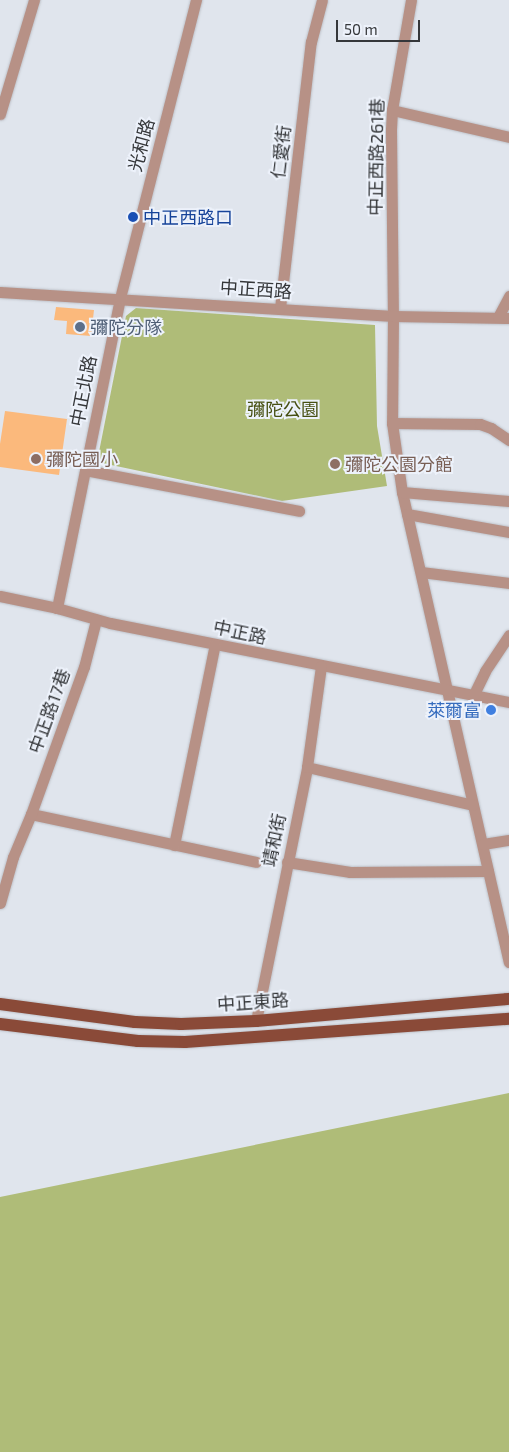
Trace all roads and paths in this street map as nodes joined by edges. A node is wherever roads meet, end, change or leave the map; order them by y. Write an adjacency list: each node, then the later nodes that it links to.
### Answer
1 (34, 0): 6 (street)
2 (196, 0): 10 (street, 光和路)
3 (322, 0): 11 (street, 仁愛街)
4 (411, 0): 5 (street, 中正西路261巷)
5 (392, 110): 7 (street); 12 (street, 中正西路261巷)
6 (0, 114)
7 (509, 137)
8 (0, 292): 10 (street, 中正西路)
9 (509, 296): 13 (street)
10 (120, 298): 11 (street, 中正西路); 16 (street, 中正北路)
11 (280, 308): 12 (street, 中正西路)
12 (393, 316): 13 (street, 中正西路); 14 (street, 中正西路261巷)
13 (504, 318)
14 (392, 423): 15 (street); 17 (street, 中正西路261巷)
15 (509, 440)
16 (85, 470): 19 (street); 25 (street, 中正北路)
17 (402, 492): 18 (street); 20 (street, 中正西路261巷)
18 (509, 502)
19 (299, 512)
20 (407, 514): 21 (street); 22 (street, 中正西路261巷)
21 (509, 532)
22 (421, 572): 23 (street); 30 (street, 中正西路261巷)
23 (509, 583)
24 (0, 596): 25 (street, 中正路)
25 (57, 608): 26 (street, 中正路)
26 (96, 620): 28 (street, 中正路); 35 (street, 中正路17巷)
27 (509, 635): 31 (street)
28 (215, 644): 29 (street, 中正路); 38 (street)
29 (321, 666): 30 (street, 中正路); 33 (street, 靖和街)
30 (448, 690): 31 (street, 中正路); 34 (street, 中正西路261巷)
31 (474, 694): 32 (street, 中正路)
32 (509, 702)
33 (307, 767): 34 (street); 40 (street, 靖和街)
34 (473, 805): 37 (street, 中正西路261巷)
35 (31, 814): 38 (street); 42 (street, 中正路17巷)
36 (509, 840): 37 (street)
37 (483, 844): 41 (street, 中正西路261巷)
38 (174, 845): 39 (street)
39 (256, 862)
40 (287, 862): 41 (street); 47 (street, 靖和街)
41 (488, 871): 43 (street, 中正西路261巷)
42 (0, 903)
43 (509, 962)
44 (509, 999): 47 (main road, 中正東路)
45 (0, 1004): 47 (main road, 中正東路)
46 (509, 1018): 48 (main road, 中正東路)
47 (256, 1020)
48 (0, 1024)

